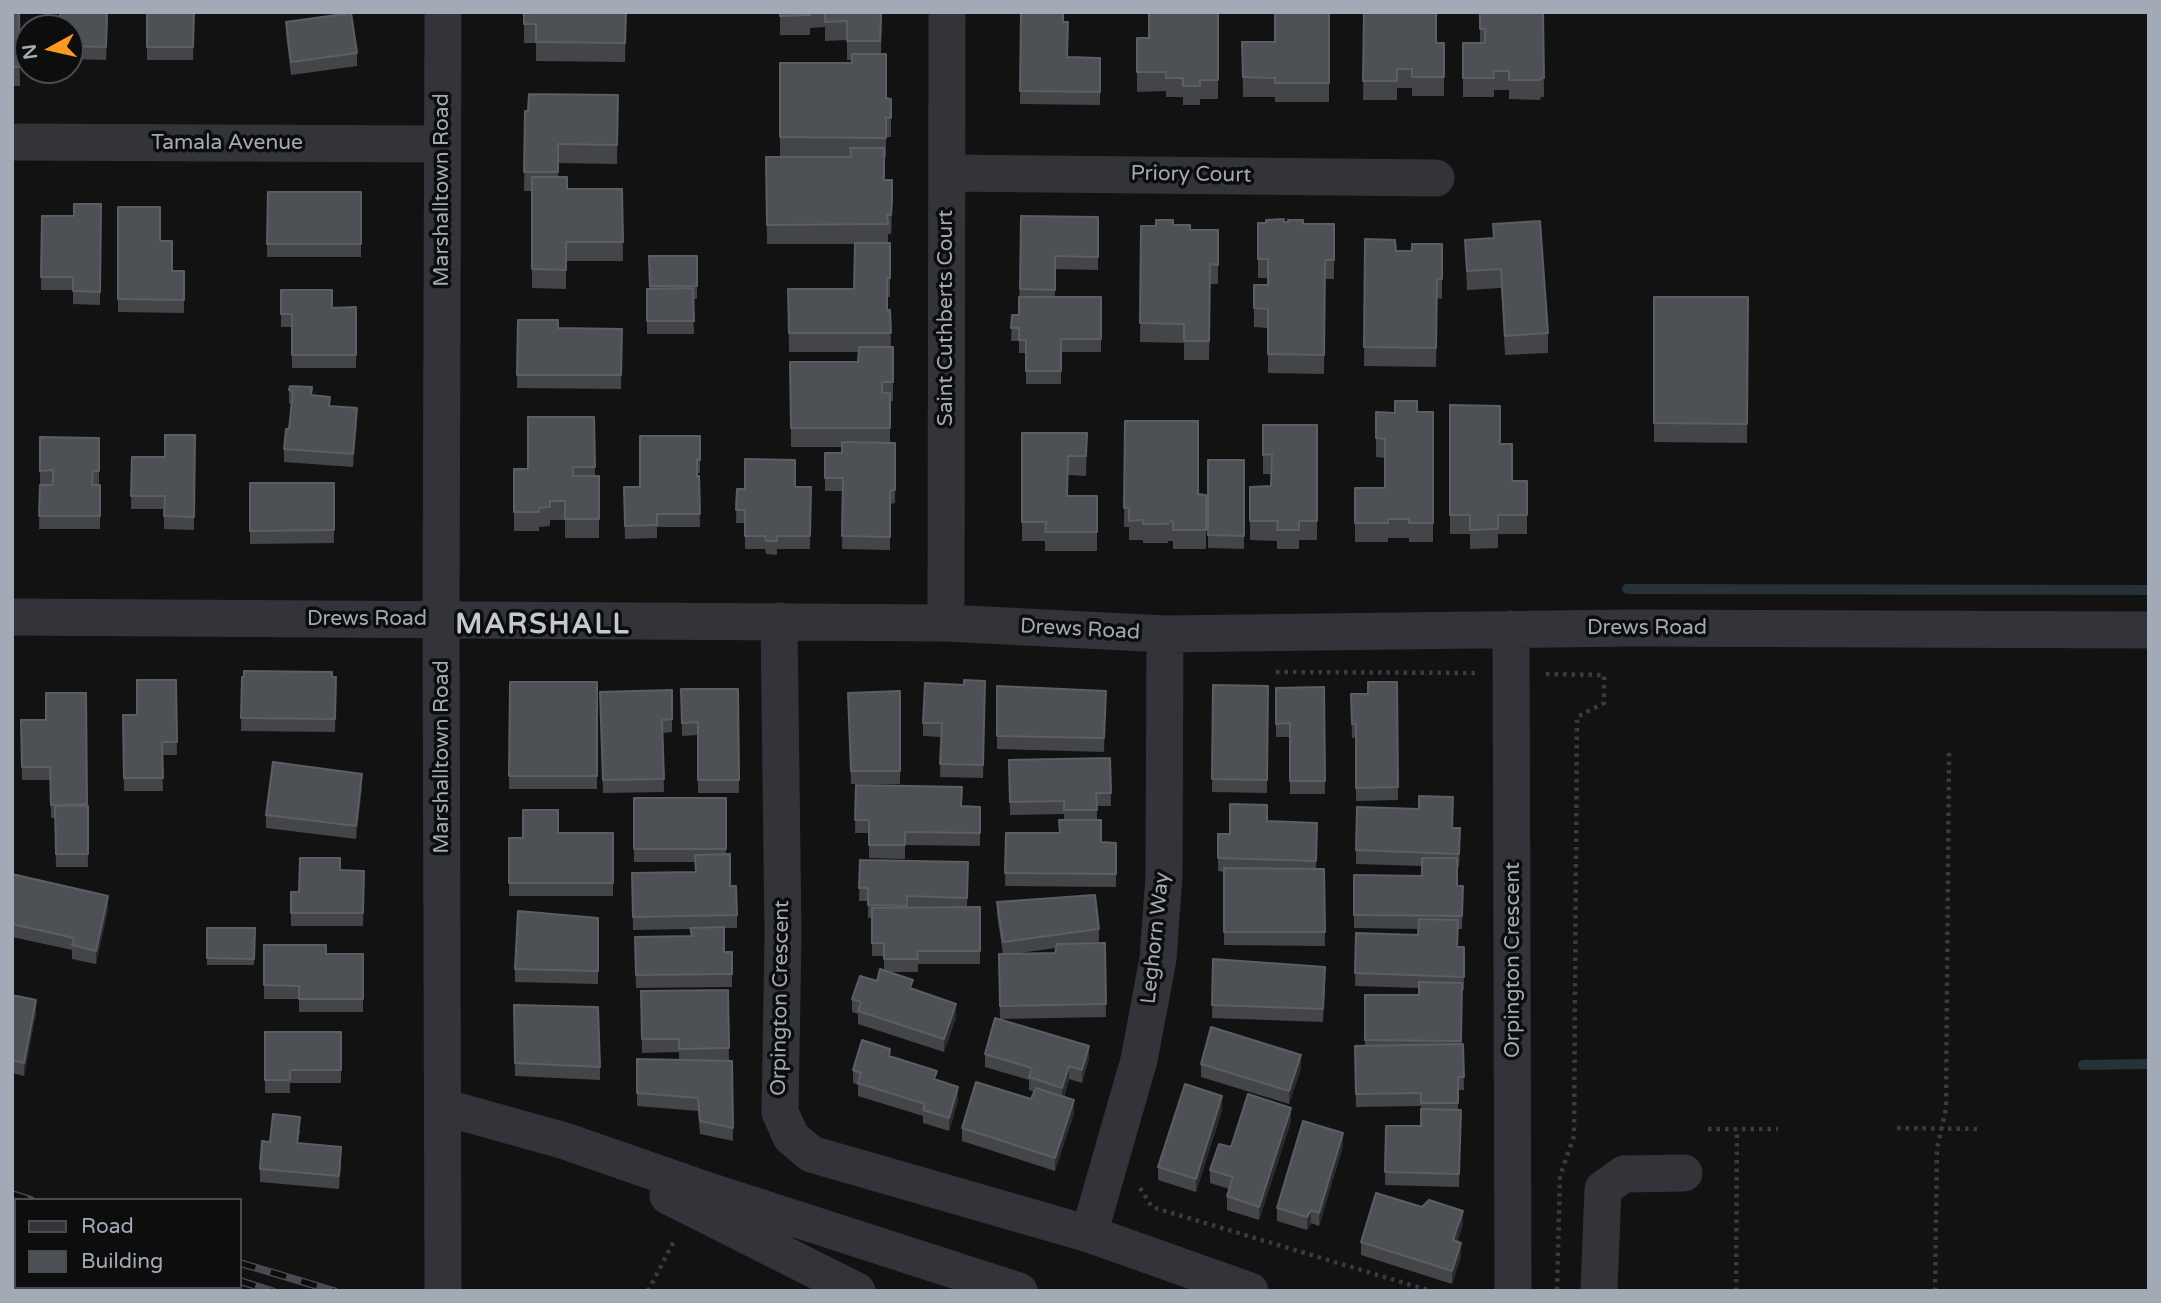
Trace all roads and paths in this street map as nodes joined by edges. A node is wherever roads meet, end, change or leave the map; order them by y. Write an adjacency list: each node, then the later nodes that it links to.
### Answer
1 (443, 12): 4 (street, Marshalltown Road)
2 (947, 12): 5 (street, Saint Cuthberts Court)
3 (12, 142): 4 (street, Tamala Avenue)
4 (442, 144): 8 (street, Marshalltown Road)
5 (947, 173): 6 (street, Priory Court); 10 (street, Saint Cuthberts Court)
6 (1436, 178)
7 (12, 617): 8 (street, Drews Road)
8 (441, 619): 9 (street, Drews Road); 15 (street, Marshalltown Road)
9 (779, 621): 10 (street, Drews Road); 25 (street, Orpington Crescent)
10 (946, 623): 13 (street, Drews Road)
11 (1511, 629): 12 (street, Drews Road); 13 (street, Drews Road); 31 (street, Orpington Crescent)
12 (2149, 630)
13 (1165, 635): 25 (street, Leghorn Way)
14 (1949, 752): 20 (path)
15 (443, 1107): 22 (street); 26 (street, Marshalltown Road)
16 (1897, 1128): 20 (path)
17 (1708, 1129): 18 (path)
18 (1737, 1129): 19 (path); 33 (path)
19 (1778, 1129)
20 (1941, 1129): 21 (path); 34 (path)
21 (1981, 1129)
22 (565, 1141): 27 (street); 28 (street)
23 (1684, 1173): 32 (street)
24 (1135, 1182): 30 (path)
25 (1089, 1234): 29 (street, Orpington Crescent)
26 (443, 1291)
27 (857, 1291)
28 (1019, 1291)
29 (1250, 1291)
30 (1431, 1291)
31 (1513, 1291)
32 (1599, 1291)
33 (1736, 1291)
34 (1935, 1291)

